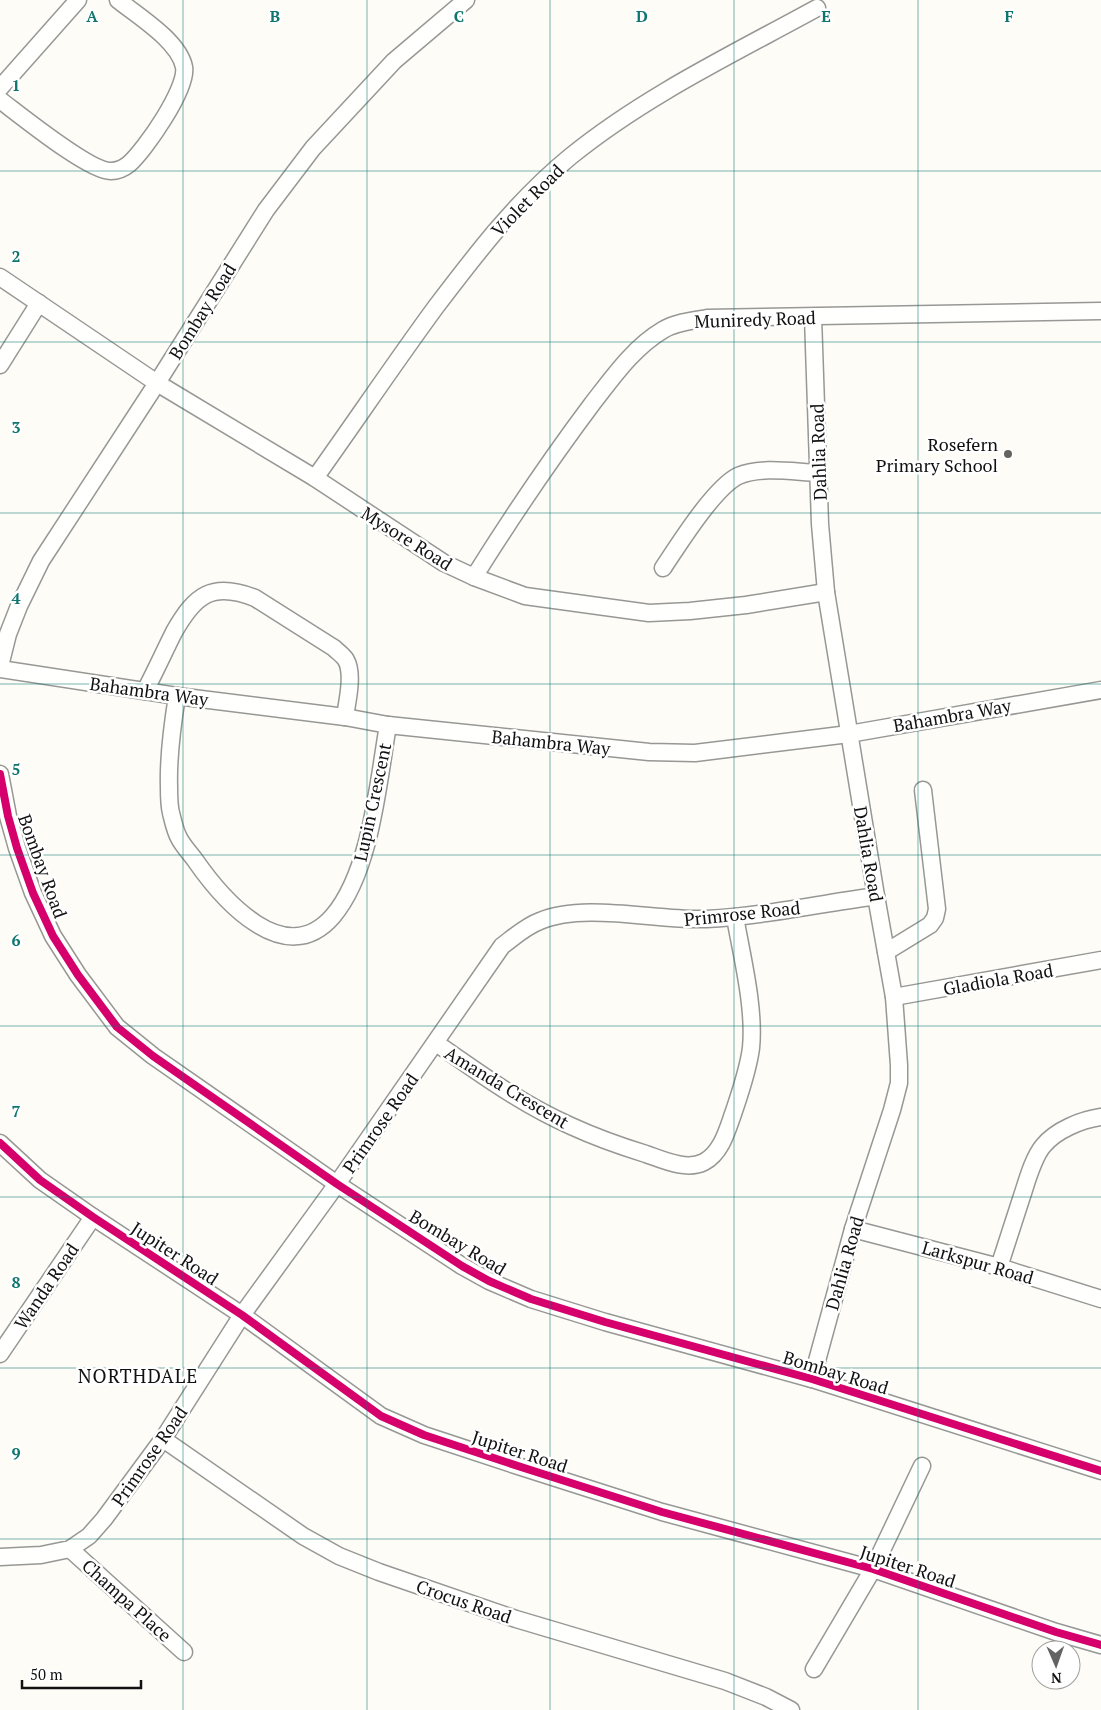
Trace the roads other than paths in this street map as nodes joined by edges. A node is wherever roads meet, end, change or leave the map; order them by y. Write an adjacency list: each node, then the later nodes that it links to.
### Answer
1 (78, 0): 5 (street)
2 (118, 0): 6 (street)
3 (466, 0): 12 (street, Bombay Road)
4 (817, 8): 14 (street, Violet Road)
5 (0, 88)
6 (0, 100)
7 (0, 277): 8 (street, Mysore Road)
8 (39, 304): 11 (street); 12 (street, Mysore Road)
9 (1101, 311): 10 (street, Muniredy Road)
10 (813, 317): 13 (street, Dahlia Road); 16 (street, Muniredy Road)
11 (0, 365)
12 (157, 383): 14 (street, Mysore Road); 18 (street, Bombay Road)
13 (818, 473): 15 (street); 17 (street, Dahlia Road)
14 (315, 478): 16 (street, Mysore Road)
15 (663, 568)
16 (474, 578): 17 (street, Mysore Road)
17 (826, 592): 24 (street, Dahlia Road)
18 (0, 668): 20 (street, Bahambra Way)
19 (1101, 690): 24 (street, Bahambra Way)
20 (145, 692): 21 (street, Bahambra Way); 22 (street)
21 (177, 696): 22 (street, Bahambra Way); 23 (street, Lupin Crescent)
22 (345, 717): 23 (street, Bahambra Way)
23 (388, 725): 24 (street, Bahambra Way)
24 (849, 734): 27 (street, Dahlia Road)
25 (0, 774): 35 (street, Bombay Road)
26 (922, 790): 29 (street)
27 (876, 896): 28 (street, Primrose Road); 29 (street, Dahlia Road)
28 (735, 917): 32 (street, Primrose Road); 32 (street, Amanda Crescent)
29 (886, 952): 31 (street, Dahlia Road)
30 (1101, 960): 31 (street, Gladiola Road)
31 (894, 997): 37 (street, Dahlia Road)
32 (436, 1043): 35 (street, Primrose Road)
33 (1101, 1117): 38 (street)
34 (0, 1143): 36 (street, Jupiter Road)
35 (337, 1184): 40 (street, Primrose Road); 42 (street, Bombay Road)
36 (93, 1217): 40 (street, Jupiter Road); 41 (street, Wanda Road)
37 (853, 1229): 38 (street, Larkspur Road); 42 (street, Dahlia Road)
38 (999, 1267): 39 (street, Larkspur Road)
39 (1101, 1299)
40 (242, 1315): 43 (street, Primrose Road); 48 (street, Jupiter Road)
41 (0, 1354)
42 (812, 1380): 45 (street, Bombay Road)
43 (163, 1439): 46 (street, Primrose Road); 52 (street, Crocus Road)
44 (922, 1466): 48 (street)
45 (1101, 1471)
46 (70, 1549): 47 (street, Primrose Road); 50 (street, Champa Place)
47 (0, 1557)
48 (873, 1569): 49 (street, Jupiter Road); 51 (street)
49 (1101, 1645)
50 (184, 1652)
51 (814, 1669)
52 (791, 1710)

